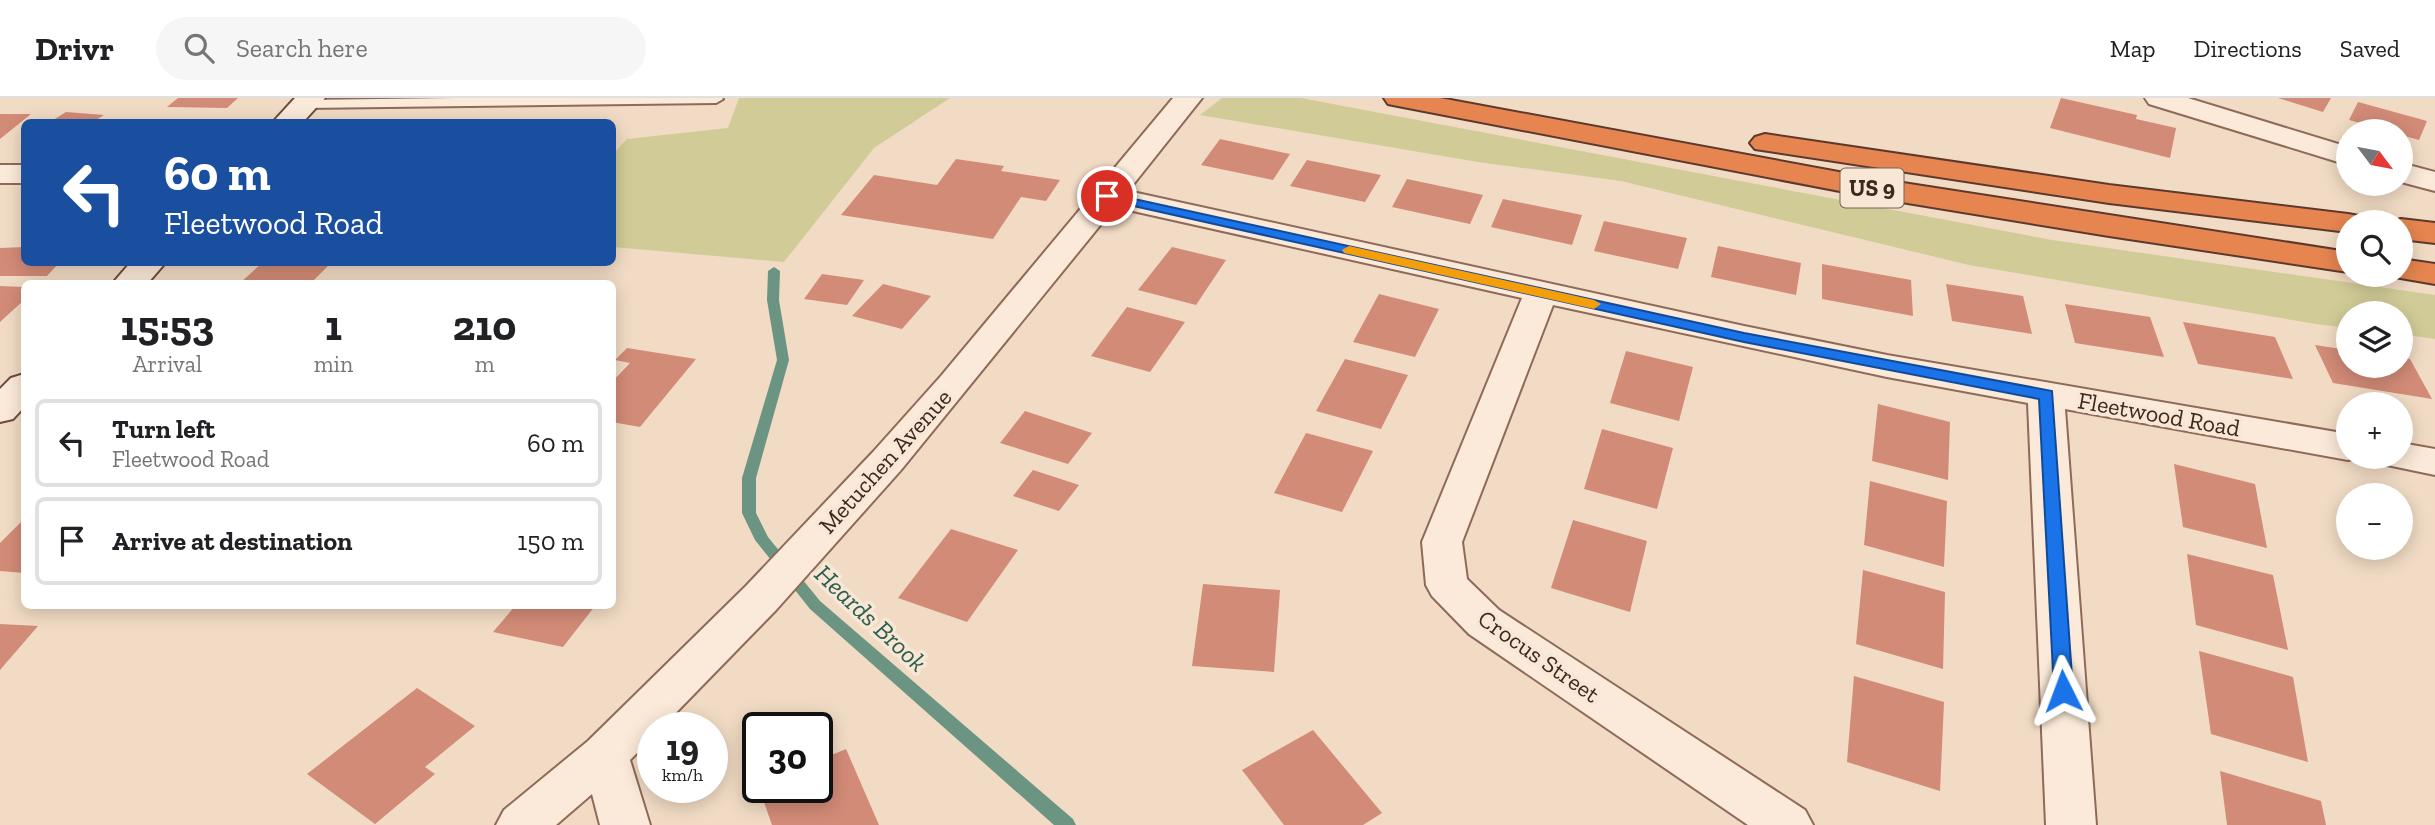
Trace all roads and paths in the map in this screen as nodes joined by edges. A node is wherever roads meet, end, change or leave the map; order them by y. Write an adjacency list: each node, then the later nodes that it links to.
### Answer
1 (1188, 98): 12 (street, Metuchen Avenue)
2 (1398, 98): 16 (highway, US 9)
3 (1515, 98): 13 (highway, US 9)
4 (2159, 98): 7 (street)
5 (716, 99): 6 (lane)
6 (301, 108)
7 (2336, 152)
8 (0, 174): 9 (street)
9 (21, 174)
10 (2413, 176): 11 (street)
11 (2435, 182)
12 (1107, 196): 21 (street, Fleetwood Road); 28 (street, Metuchen Avenue)
13 (2336, 221)
14 (2413, 230): 15 (highway)
15 (2435, 233)
16 (2336, 260)
17 (146, 266): 20 (street)
18 (2413, 271): 19 (highway)
19 (2435, 274)
20 (132, 280)
21 (1541, 293): 23 (street, Fleetwood Road); 31 (street, Crocus Street)
22 (21, 389): 24 (street)
23 (2046, 395): 25 (street, Fleetwood Road); 32 (street)
24 (0, 410)
25 (2336, 445)
26 (2413, 458): 27 (street)
27 (2435, 462)
28 (605, 755): 29 (street, Metuchen Avenue); 30 (street)
29 (521, 825)
30 (625, 825)
31 (1788, 825)
32 (2071, 825)

